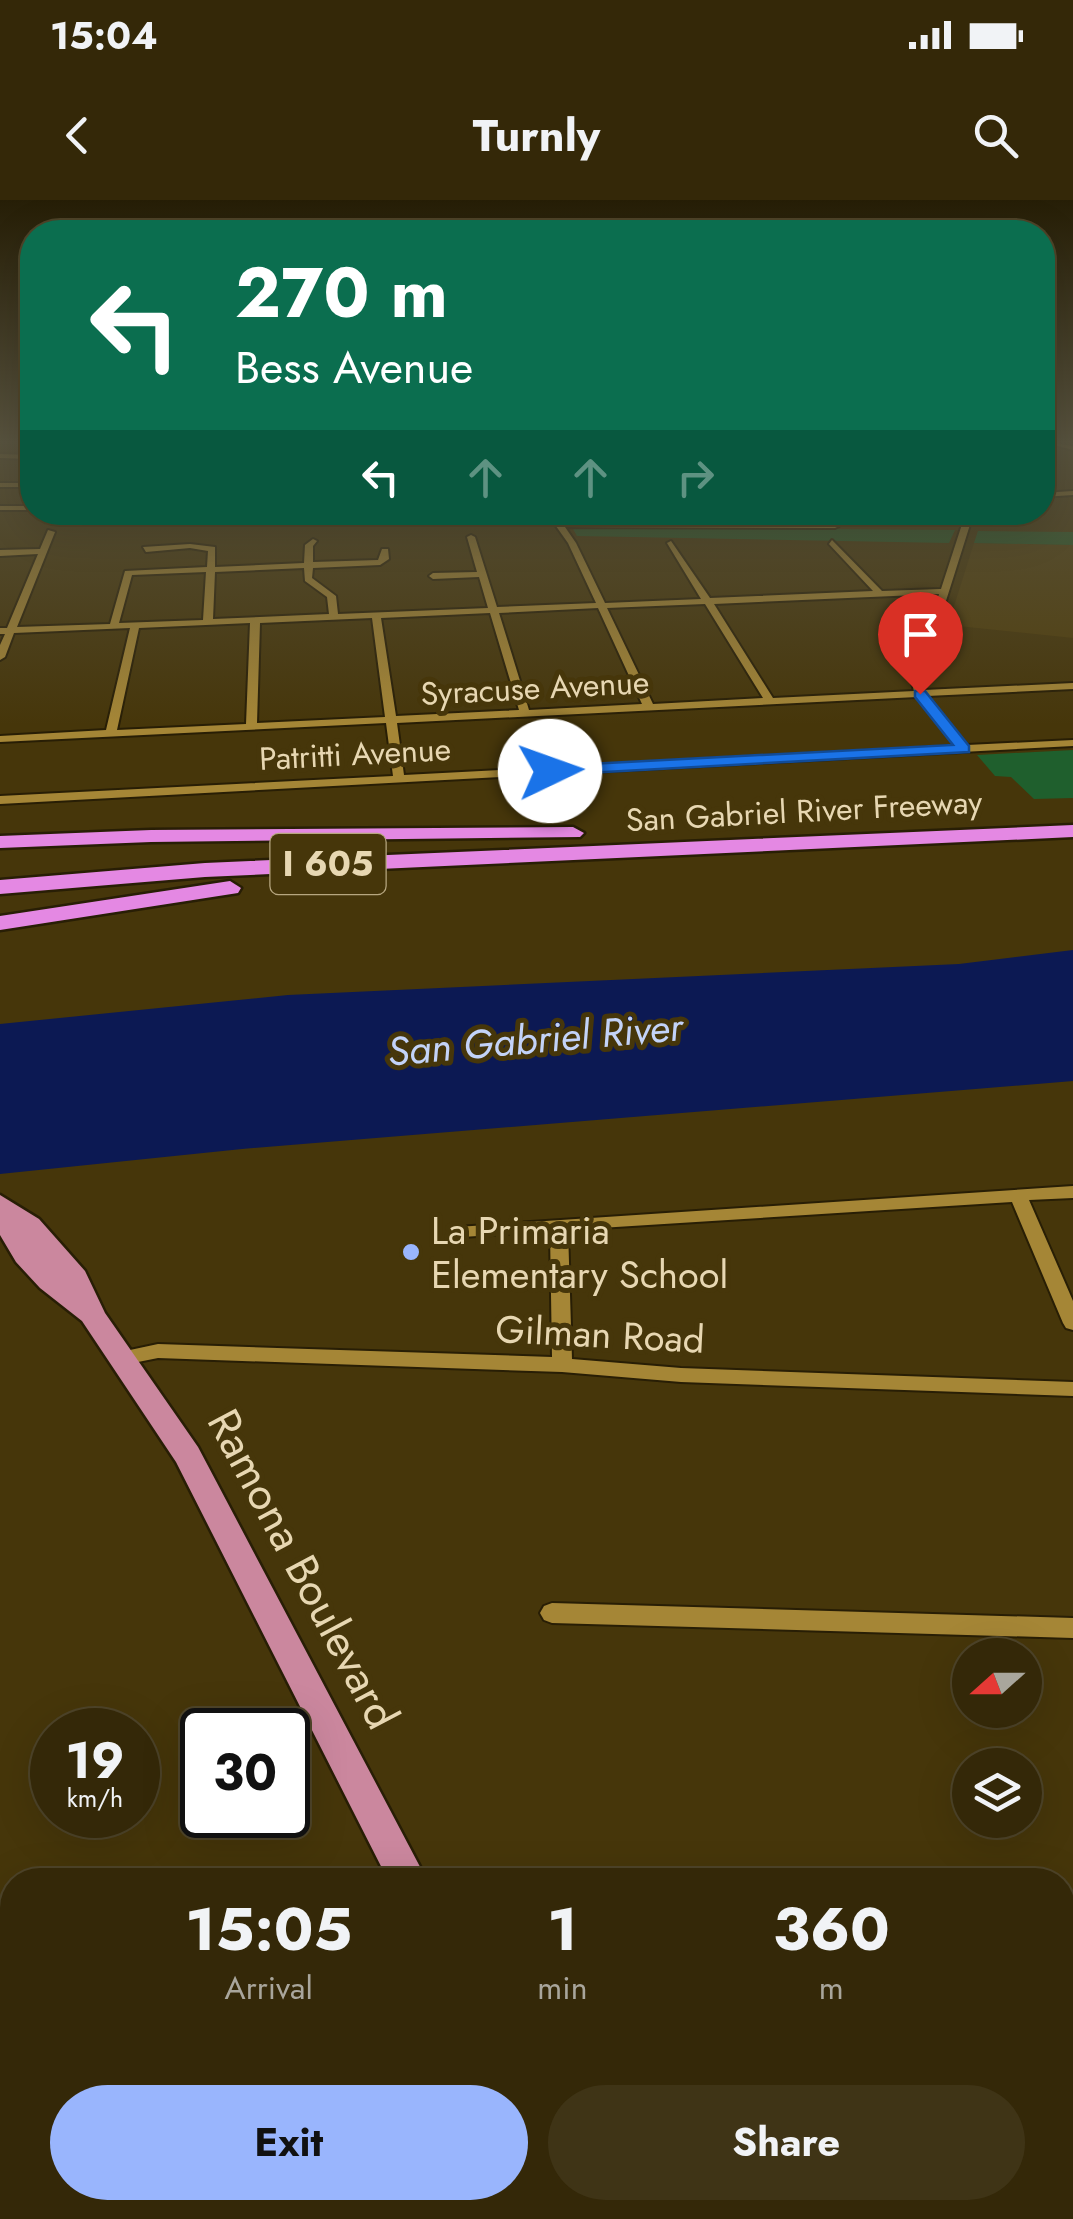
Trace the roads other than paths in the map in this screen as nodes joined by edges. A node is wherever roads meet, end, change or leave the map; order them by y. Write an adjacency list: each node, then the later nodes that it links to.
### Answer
1 (48, 536): 9 (street)
2 (567, 536): 21 (street)
3 (963, 536): 18 (street)
4 (470, 537): 16 (street)
5 (313, 541): 13 (street)
6 (832, 542): 19 (street)
7 (671, 543): 20 (street)
8 (146, 549): 15 (street)
9 (42, 551): 10 (street); 12 (street)
10 (0, 553)
11 (384, 556): 13 (street)
12 (36, 562): 14 (street); 29 (street)
13 (308, 564): 15 (street); 24 (street)
14 (0, 565)
15 (213, 567): 26 (street); 28 (street)
16 (482, 574): 17 (street); 22 (street)
17 (433, 576)
18 (946, 591): 19 (street); 32 (street)
19 (878, 592): 20 (street)
20 (707, 600): 21 (street); 33 (street)
21 (600, 604): 22 (street); 34 (street)
22 (492, 609): 23 (street); 35 (street)
23 (376, 614): 24 (street); 36 (street)
24 (334, 616): 25 (street)
25 (255, 620): 26 (street); 37 (street)
26 (208, 622): 27 (street)
27 (135, 625): 28 (street); 38 (street)
28 (114, 626): 29 (street)
29 (5, 631): 30 (street)
30 (0, 657)
31 (1073, 686): 32 (street, Syracuse Avenue)
32 (920, 694): 33 (street, Syracuse Avenue); 41 (street)
33 (770, 701): 34 (street, Syracuse Avenue)
34 (649, 706): 35 (street, Syracuse Avenue)
35 (524, 713): 36 (street, Syracuse Avenue)
36 (391, 720): 37 (street, Syracuse Avenue); 42 (street)
37 (251, 727): 38 (street, Syracuse Avenue)
38 (111, 734): 39 (street, Syracuse Avenue)
39 (0, 739)
40 (1073, 743): 41 (street, Patritti Avenue)
41 (964, 749): 42 (street, Patritti Avenue)
42 (399, 779): 43 (street, Patritti Avenue)
43 (0, 800)
44 (1073, 816): 46 (highway, San Gabriel River Freeway / I 605)
45 (1073, 831): 49 (highway, San Gabriel River Freeway / I 605)
46 (574, 834): 48 (highway); 51 (highway, San Gabriel River Freeway / I 605)
47 (1073, 840): 49 (highway)
48 (0, 842)
49 (845, 844): 50 (highway, San Gabriel River Freeway / I 605)
50 (656, 850): 52 (highway, San Gabriel River Freeway / I 605); 53 (highway)
51 (0, 868)
52 (0, 887)
53 (0, 923)
54 (1073, 1192): 55 (street)
55 (1018, 1195): 57 (street); 59 (street)
56 (3, 1206): 60 (main road, Ramona Boulevard)
57 (559, 1226): 58 (street); 61 (street)
58 (463, 1231)
59 (1073, 1324)
60 (122, 1358): 61 (street, Gilman Road); 65 (main road, Ramona Boulevard)
61 (562, 1364): 62 (street, Gilman Road)
62 (1073, 1389)
63 (552, 1613): 64 (street)
64 (1073, 1628)
65 (402, 1868)

